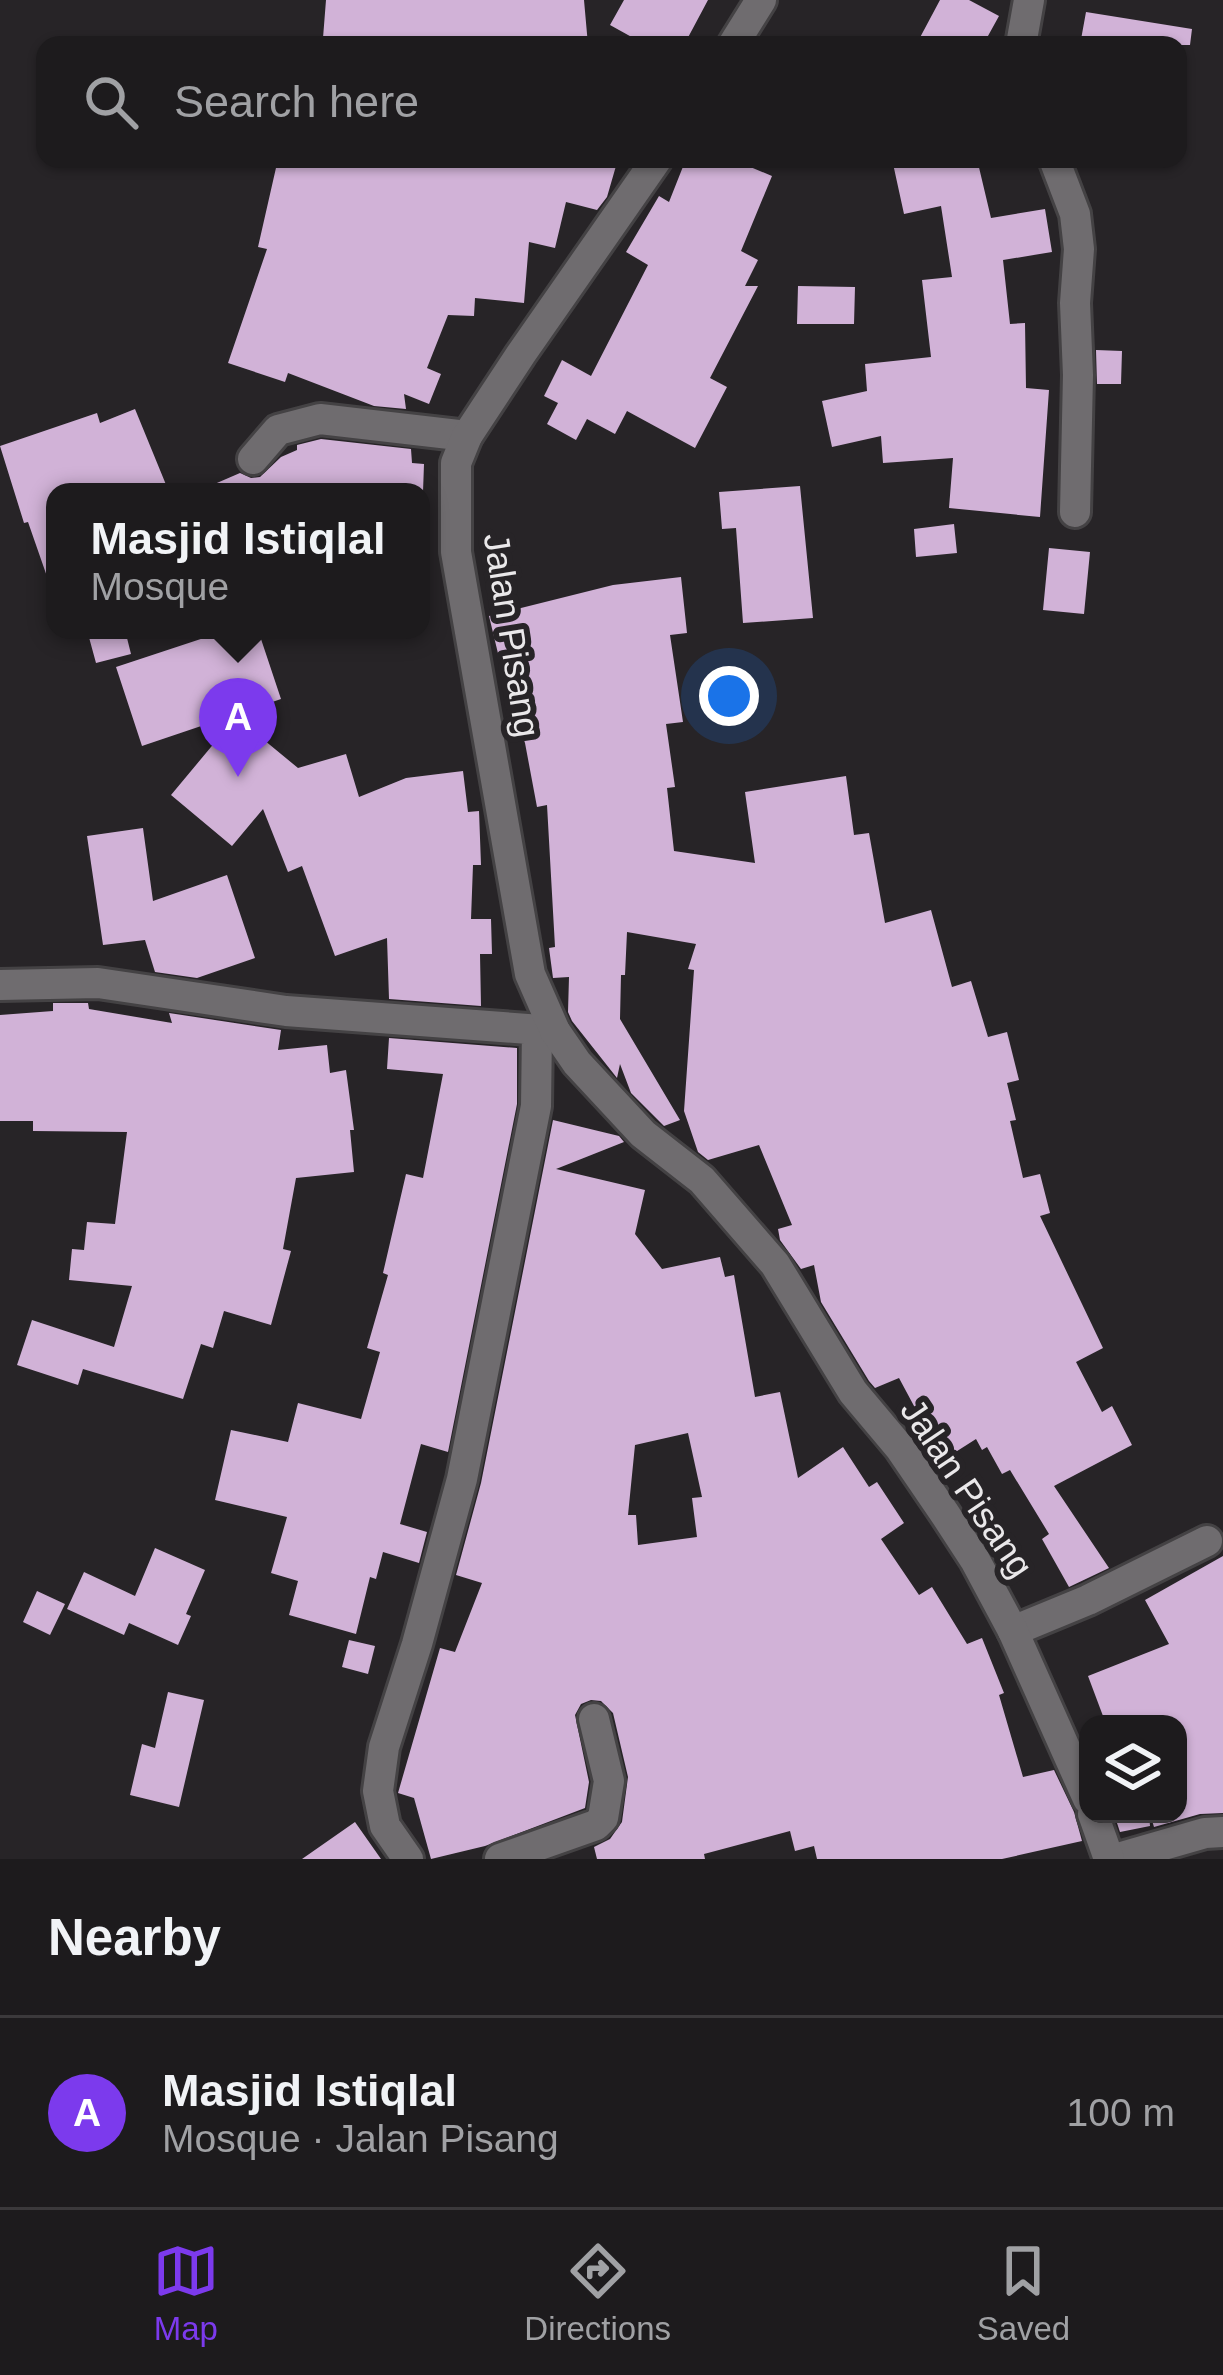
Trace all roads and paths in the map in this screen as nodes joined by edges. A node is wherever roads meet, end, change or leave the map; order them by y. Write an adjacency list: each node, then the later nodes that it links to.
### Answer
1 (761, 0): 3 (street)
2 (1029, 0): 4 (street)
3 (739, 36)
4 (1023, 36)
5 (651, 168): 7 (street, Jalan Pisang)
6 (1057, 168): 9 (street)
7 (467, 436): 8 (street); 11 (street, Jalan Pisang)
8 (253, 459)
9 (1076, 512)
10 (0, 985): 11 (street)
11 (546, 1030): 13 (street, Jalan Pisang); 18 (street)
12 (1207, 1540): 13 (street)
13 (1012, 1631): 15 (street, Jalan Pisang)
14 (594, 1719): 19 (street)
15 (1079, 1779)
16 (1098, 1823): 20 (street)
17 (1223, 1832): 20 (street)
18 (407, 1859)
19 (500, 1859)
20 (1112, 1859)

